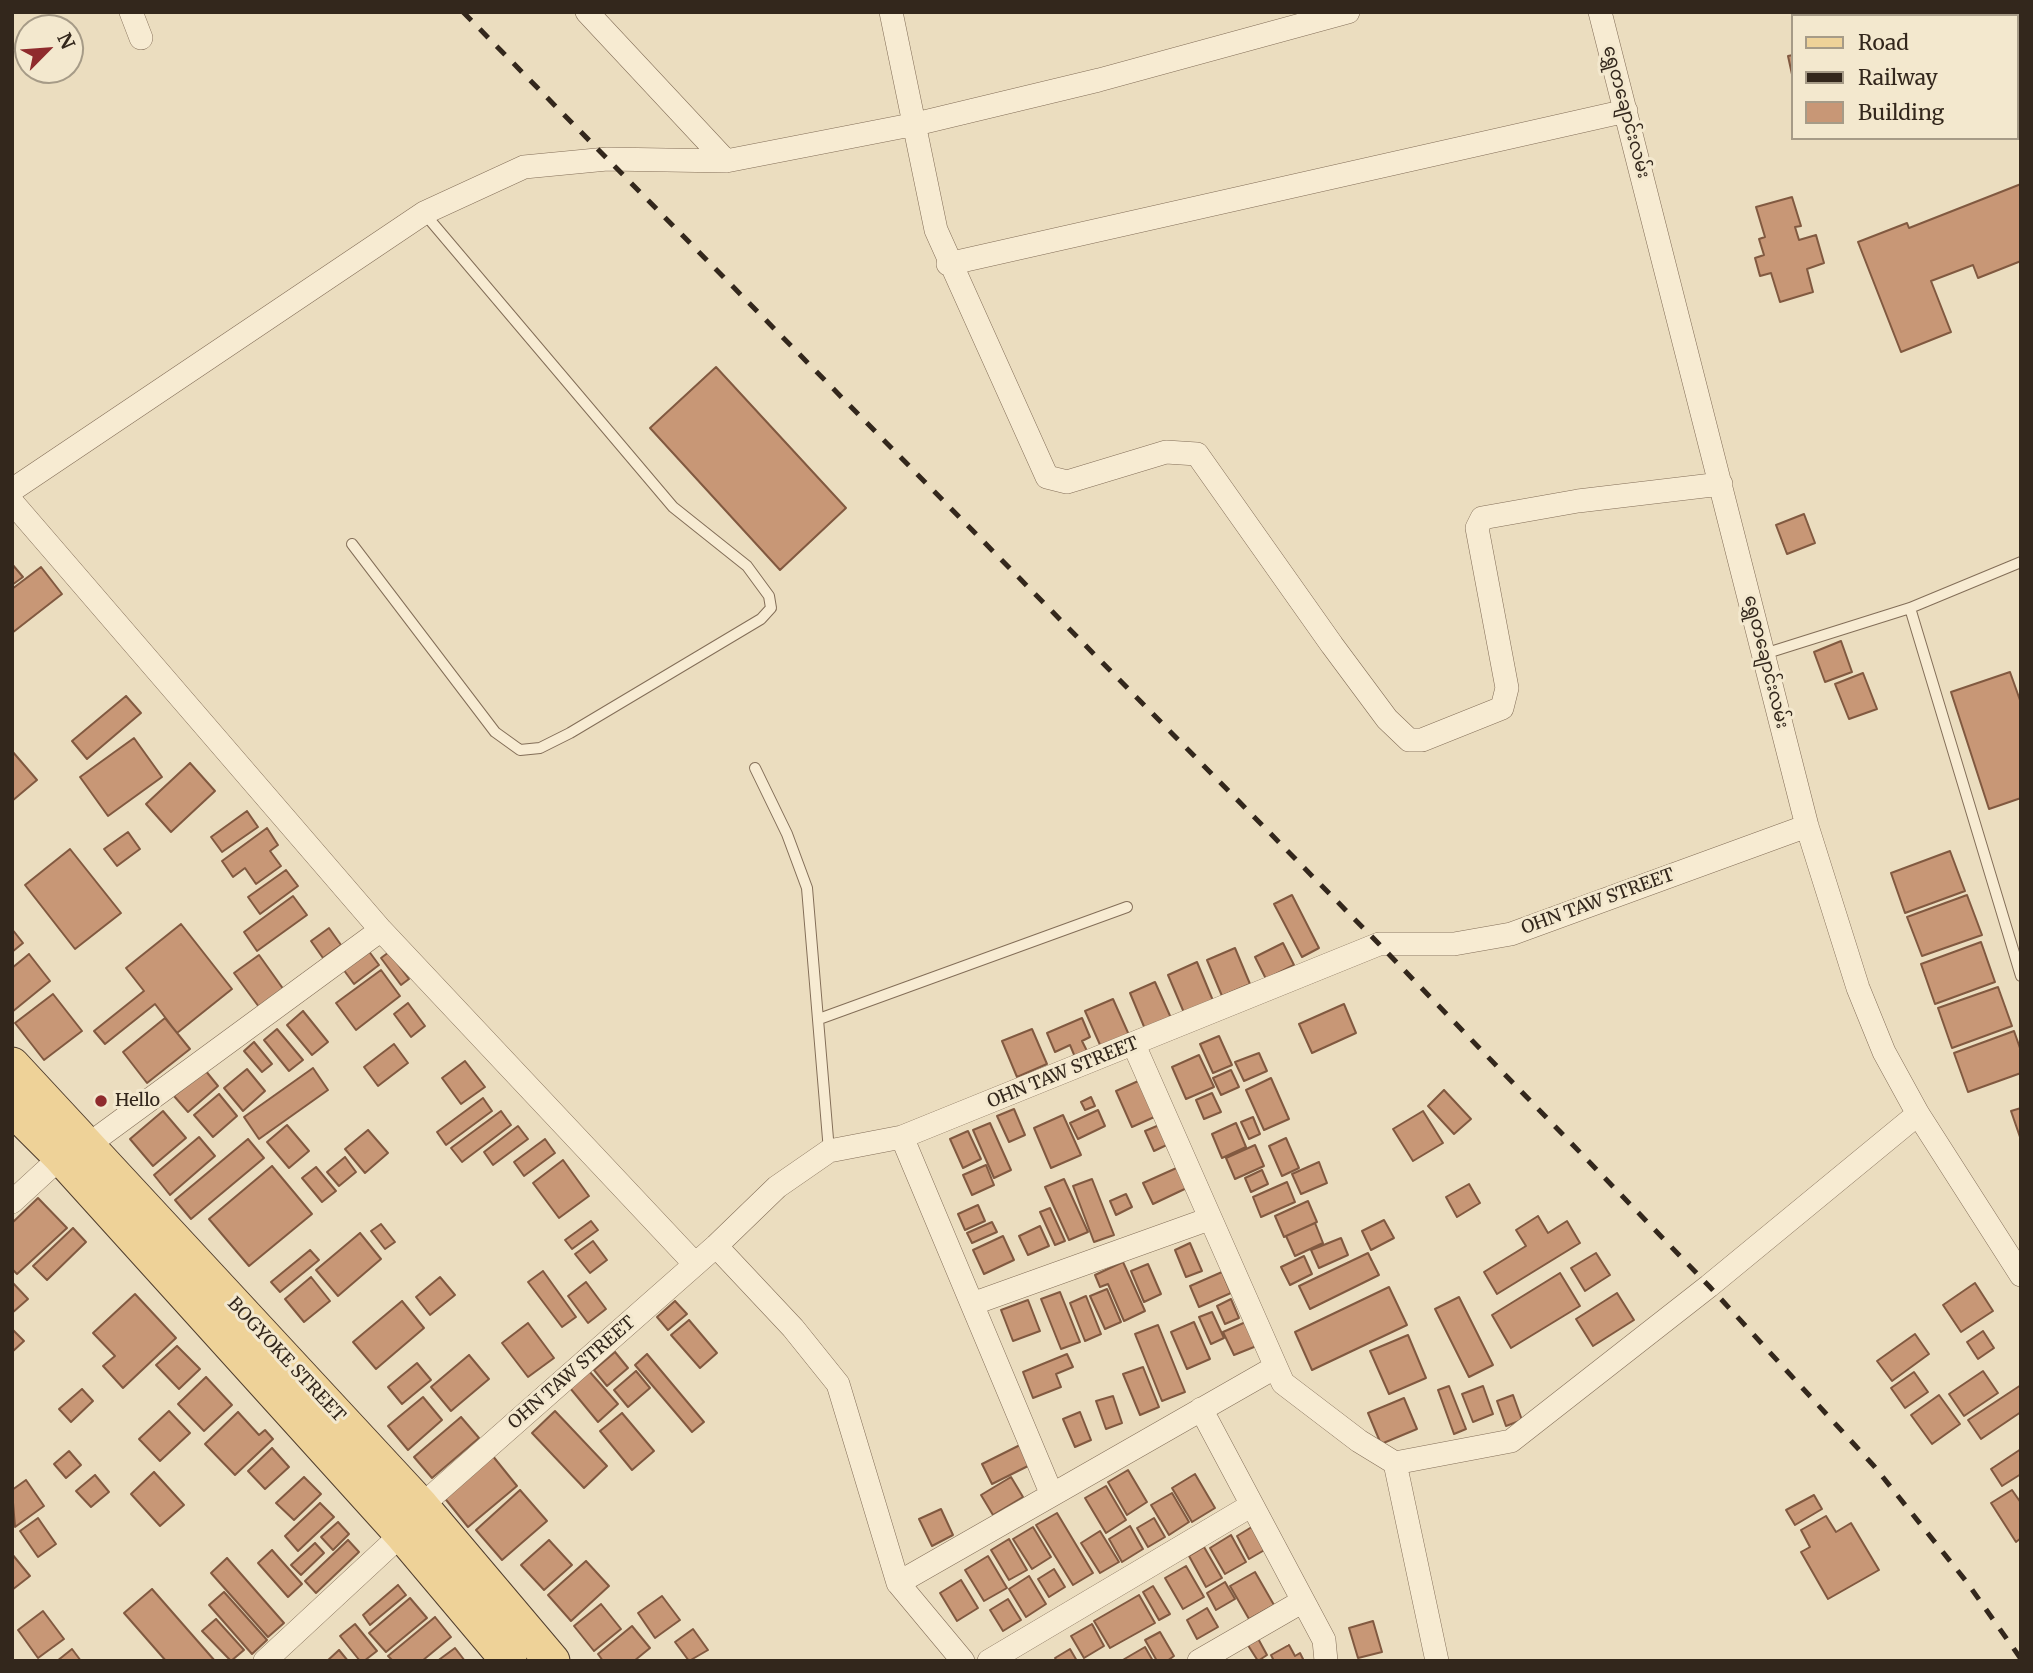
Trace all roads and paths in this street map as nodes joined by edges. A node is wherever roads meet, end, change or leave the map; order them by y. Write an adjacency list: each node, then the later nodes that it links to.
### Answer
1 (131, 12): 6 (street)
2 (587, 12): 9 (street)
3 (891, 12): 8 (street)
4 (1348, 12): 8 (street)
5 (1600, 12): 7 (street, ရွှေတချောင်းလမ်း)
6 (141, 37)
7 (1626, 111): 11 (street); 12 (street, ရွှေတချောင်းလမ်း)
8 (916, 124): 9 (street); 11 (street)
9 (726, 161): 10 (street)
10 (424, 214): 13 (street); 15 (lane)
11 (948, 264): 12 (street)
12 (1721, 484): 18 (street, ရွှေတချောင်းလမ်း)
13 (12, 490)
14 (12, 502): 22 (street)
15 (352, 544)
16 (2021, 562): 17 (lane)
17 (1910, 608): 18 (lane); 23 (lane)
18 (1764, 654): 20 (street, ရွှေတချောင်းလမ်း)
19 (755, 768): 24 (lane)
20 (1807, 826): 25 (street, OHN TAW STREET); 28 (street, ရွှေတချောင်းလမ်း)
21 (1127, 907): 24 (lane)
22 (381, 930): 30 (street); 35 (street)
23 (2021, 975)
24 (819, 1019): 31 (lane)
25 (1134, 1045): 29 (street, OHN TAW STREET); 33 (street)
26 (12, 1065): 30 (main road, BOGYOKE STREET)
27 (12, 1108): 30 (main road, BOGYOKE STREET)
28 (1918, 1114): 36 (street, ရွှေတချောင်းလမ်း); 40 (street)
29 (902, 1137): 31 (street, OHN TAW STREET); 37 (street)
30 (74, 1151): 32 (street); 43 (main road, BOGYOKE STREET)
31 (829, 1151): 34 (street, OHN TAW STREET)
32 (12, 1202)
33 (1209, 1219): 37 (street); 38 (street)
34 (716, 1246): 35 (street, OHN TAW STREET); 44 (street)
35 (695, 1264): 43 (street, OHN TAW STREET)
36 (2020, 1273)
37 (972, 1304): 41 (street)
38 (1274, 1368): 39 (street); 40 (street)
39 (1201, 1409): 41 (street); 42 (street)
40 (1395, 1463): 53 (street)
41 (1052, 1495): 44 (street)
42 (1252, 1505): 45 (street); 50 (street)
43 (411, 1520): 46 (street, OHN TAW STREET); 47 (main road, BOGYOKE STREET); 48 (main road, BOGYOKE STREET)
44 (898, 1583): 49 (street)
45 (1303, 1601): 51 (street); 52 (street)
46 (265, 1661)
47 (509, 1661)
48 (552, 1661)
49 (963, 1661)
50 (989, 1661)
51 (1199, 1661)
52 (1326, 1661)
53 (1437, 1661)

